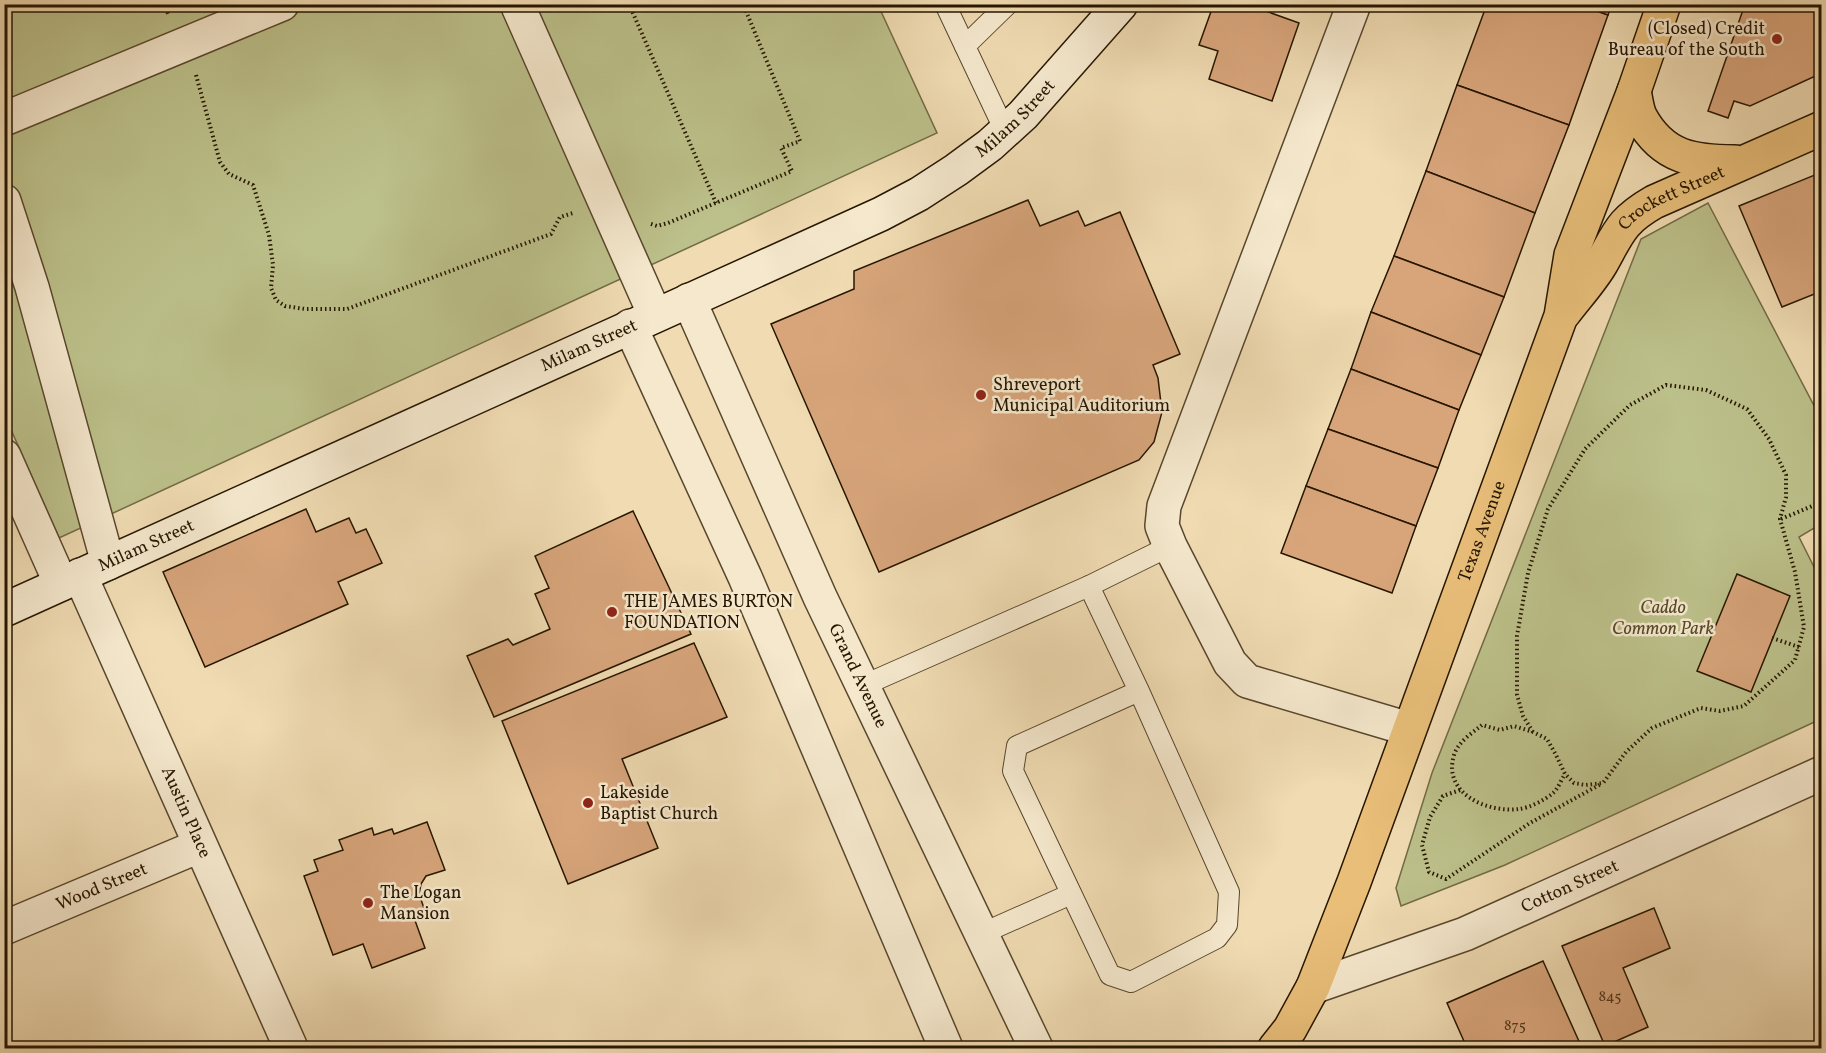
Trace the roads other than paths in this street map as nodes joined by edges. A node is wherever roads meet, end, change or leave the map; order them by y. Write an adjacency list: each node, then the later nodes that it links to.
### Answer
1 (282, 4): 10 (street)
2 (517, 4): 17 (street)
3 (945, 4): 8 (lane)
4 (1008, 4): 8 (lane)
5 (1121, 4): 12 (street, Milam Street)
6 (1354, 4): 19 (street)
7 (1664, 4): 9 (main road, Texas Avenue)
8 (965, 46): 12 (lane)
9 (1634, 91): 13 (main road); 16 (main road, Texas Avenue)
10 (4, 119)
11 (1821, 128): 13 (main road, Crockett Street)
12 (1005, 130): 15 (street, Milam Street)
13 (1741, 162): 16 (main road, Crockett Street)
14 (4, 201): 20 (street)
15 (689, 300): 17 (street, Milam Street); 23 (street, Grand Avenue)
16 (1562, 316): 25 (main road, Texas Avenue)
17 (642, 321): 20 (street, Milam Street); 33 (street)
18 (4, 456): 20 (street)
19 (1170, 546): 21 (lane); 25 (street)
20 (83, 574): 22 (street, Milam Street); 27 (street, Austin Place)
21 (1089, 586): 23 (lane); 24 (lane)
22 (4, 610)
23 (862, 686): 30 (street, Grand Avenue)
24 (1139, 691): 28 (lane); 28 (lane)
25 (1409, 729): 31 (main road, Texas Avenue)
26 (1821, 772): 31 (street, Cotton Street)
27 (199, 846): 29 (street, Wood Street); 32 (street, Austin Place)
28 (1071, 894): 30 (lane)
29 (4, 928)
30 (981, 934): 34 (street, Grand Avenue)
31 (1313, 987): 35 (main road, Texas Avenue)
32 (291, 1048)
33 (946, 1048)
34 (1036, 1048)
35 (1275, 1048)

